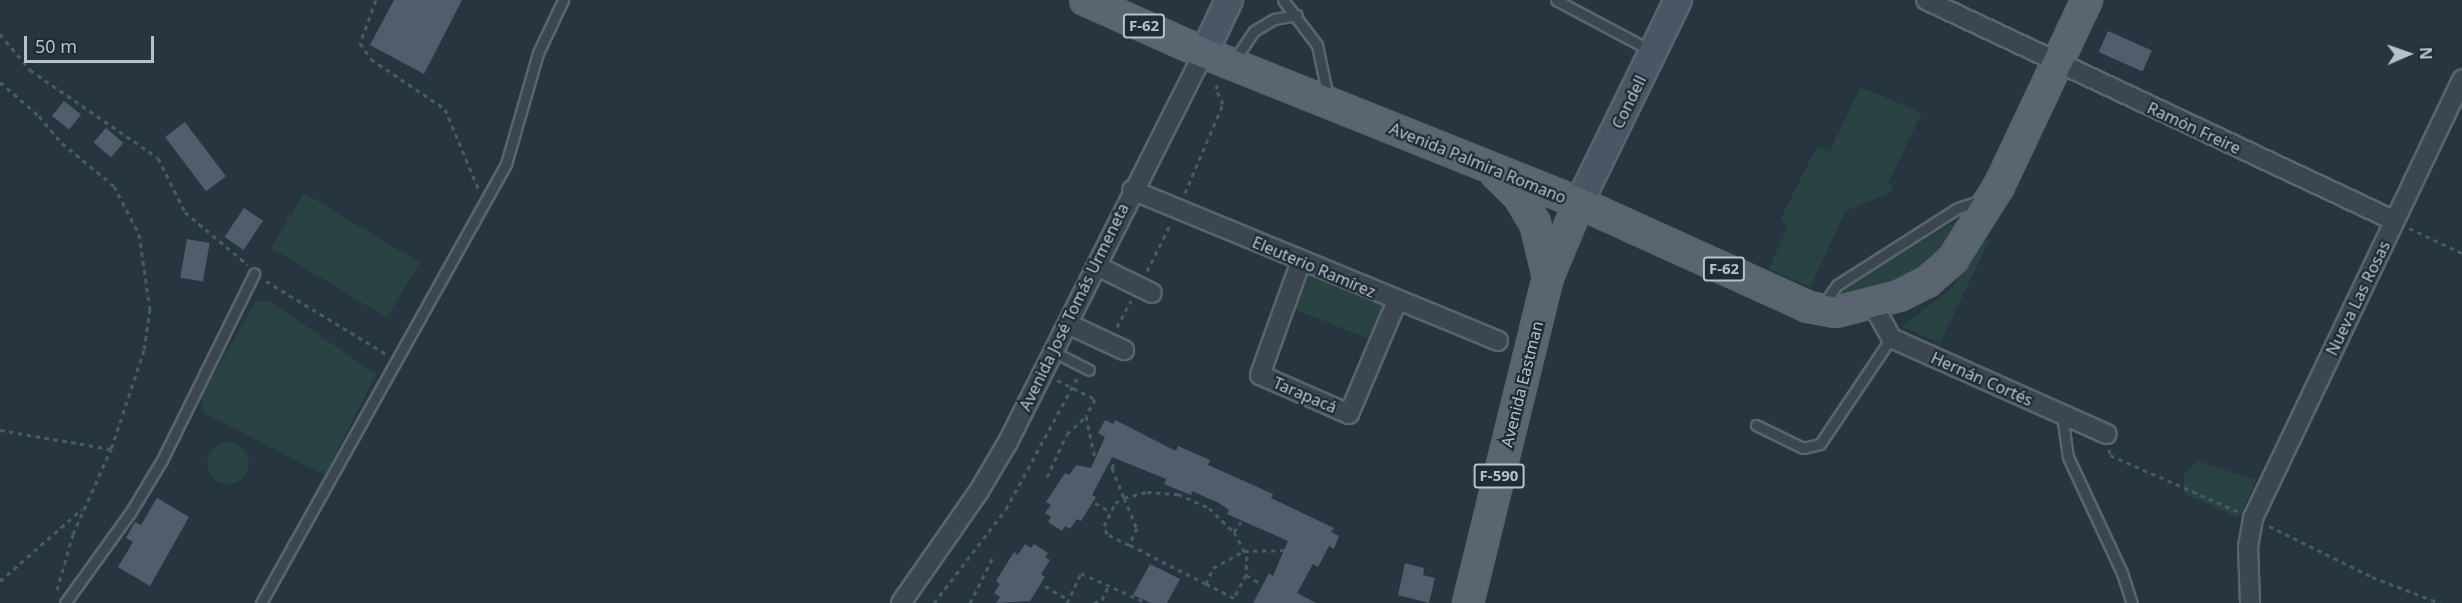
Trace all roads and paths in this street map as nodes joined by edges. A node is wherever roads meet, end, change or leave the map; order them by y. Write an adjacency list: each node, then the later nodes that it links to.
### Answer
1 (376, 0): 23 (path)
2 (563, 0): 23 (lane)
3 (1085, 0): 13 (main road, Avenida Palmira Romano / F-62)
4 (1229, 0): 13 (street, Avenida José Tomás Urmeneta)
5 (1283, 0): 10 (lane)
6 (1556, 0): 12 (lane)
7 (1678, 0): 12 (street, Condell)
8 (1926, 0): 15 (street, Ramón Freire)
9 (2087, 0): 15 (main road, F-62)
10 (1297, 15): 14 (lane); 18 (lane)
11 (0, 34): 28 (path)
12 (1653, 52): 22 (street, Condell)
13 (1204, 53): 14 (main road, Avenida Palmira Romano / F-62); 20 (street, Avenida José Tomás Urmeneta)
14 (1232, 64): 18 (main road, Avenida Palmira Romano / F-62)
15 (2056, 64): 21 (main road, F-62); 24 (street, Ramón Freire)
16 (2462, 79): 24 (street, Nueva Las Rosas)
17 (0, 82): 48 (path)
18 (1328, 103): 19 (main road, Avenida Palmira Romano / F-62)
19 (1479, 163): 22 (main road, Avenida Palmira Romano / F-62); 29 (main road)
20 (1132, 190): 26 (street, Eleuterio Ramírez); 27 (street, Avenida José Tomás Urmeneta)
21 (1992, 196): 32 (main road, F-62); 33 (lane)
22 (1579, 204): 29 (main road, Avenida Eastman / F-590); 33 (main road, Avenida Palmira Romano / F-62)
23 (482, 211): 39 (lane)
24 (2395, 221): 25 (path); 82 (street, Nueva Las Rosas)
25 (2462, 253)
26 (1301, 261): 31 (street, Eleuterio Ramírez); 31 (street, Tarapacá)
27 (1097, 266): 30 (street); 34 (street, Avenida José Tomás Urmeneta)
28 (254, 274): 39 (path); 72 (lane)
29 (1548, 277): 80 (main road, Avenida Eastman / F-590)
30 (1152, 293)
31 (1397, 302): 36 (street, Eleuterio Ramírez)
32 (1873, 305): 33 (main road, Avenida Palmira Romano / F-62); 35 (street)
33 (1822, 311)
34 (1068, 324): 37 (street); 38 (street, Avenida José Tomás Urmeneta)
35 (1891, 338): 43 (street, Hernán Cortés); 45 (lane)
36 (1498, 341)
37 (1124, 350)
38 (1054, 352): 40 (lane); 41 (street, Avenida José Tomás Urmeneta)
39 (398, 361): 73 (lane)
40 (1086, 368): 42 (path)
41 (1043, 373): 42 (path); 74 (street, Avenida José Tomás Urmeneta)
42 (1073, 388): 44 (path); 75 (path)
43 (2062, 415): 47 (street, Hernán Cortés); 81 (lane)
44 (1086, 416): 50 (path); 51 (path)
45 (1756, 425)
46 (0, 430): 48 (path)
47 (2107, 434)
48 (111, 449): 56 (path)
49 (1115, 461): 50 (path)
50 (1112, 468): 54 (path)
51 (1047, 477)
52 (1177, 490): 53 (path)
53 (1174, 494): 54 (path); 59 (path)
54 (1124, 498): 57 (path); 60 (path)
55 (1095, 503): 57 (path)
56 (85, 506): 65 (path); 70 (path)
57 (1111, 512): 60 (path)
58 (1241, 522): 59 (path)
59 (1234, 532): 62 (path)
60 (1129, 545): 67 (path)
61 (1287, 550): 62 (path)
62 (1244, 551): 64 (path); 67 (path)
63 (994, 555): 76 (path)
64 (1246, 575): 66 (path); 67 (path)
65 (0, 581)
66 (1260, 583)
67 (1206, 584)
68 (1109, 585): 71 (path); 78 (path); 79 (path)
69 (1045, 586): 71 (path)
70 (57, 594)
71 (1066, 598): 77 (path)
72 (65, 603)
73 (261, 603)
74 (901, 603)
75 (934, 603)
76 (970, 603)
77 (1067, 603)
78 (1094, 603)
79 (1147, 603)
80 (1468, 603)
81 (2132, 603)
82 (2250, 603)

